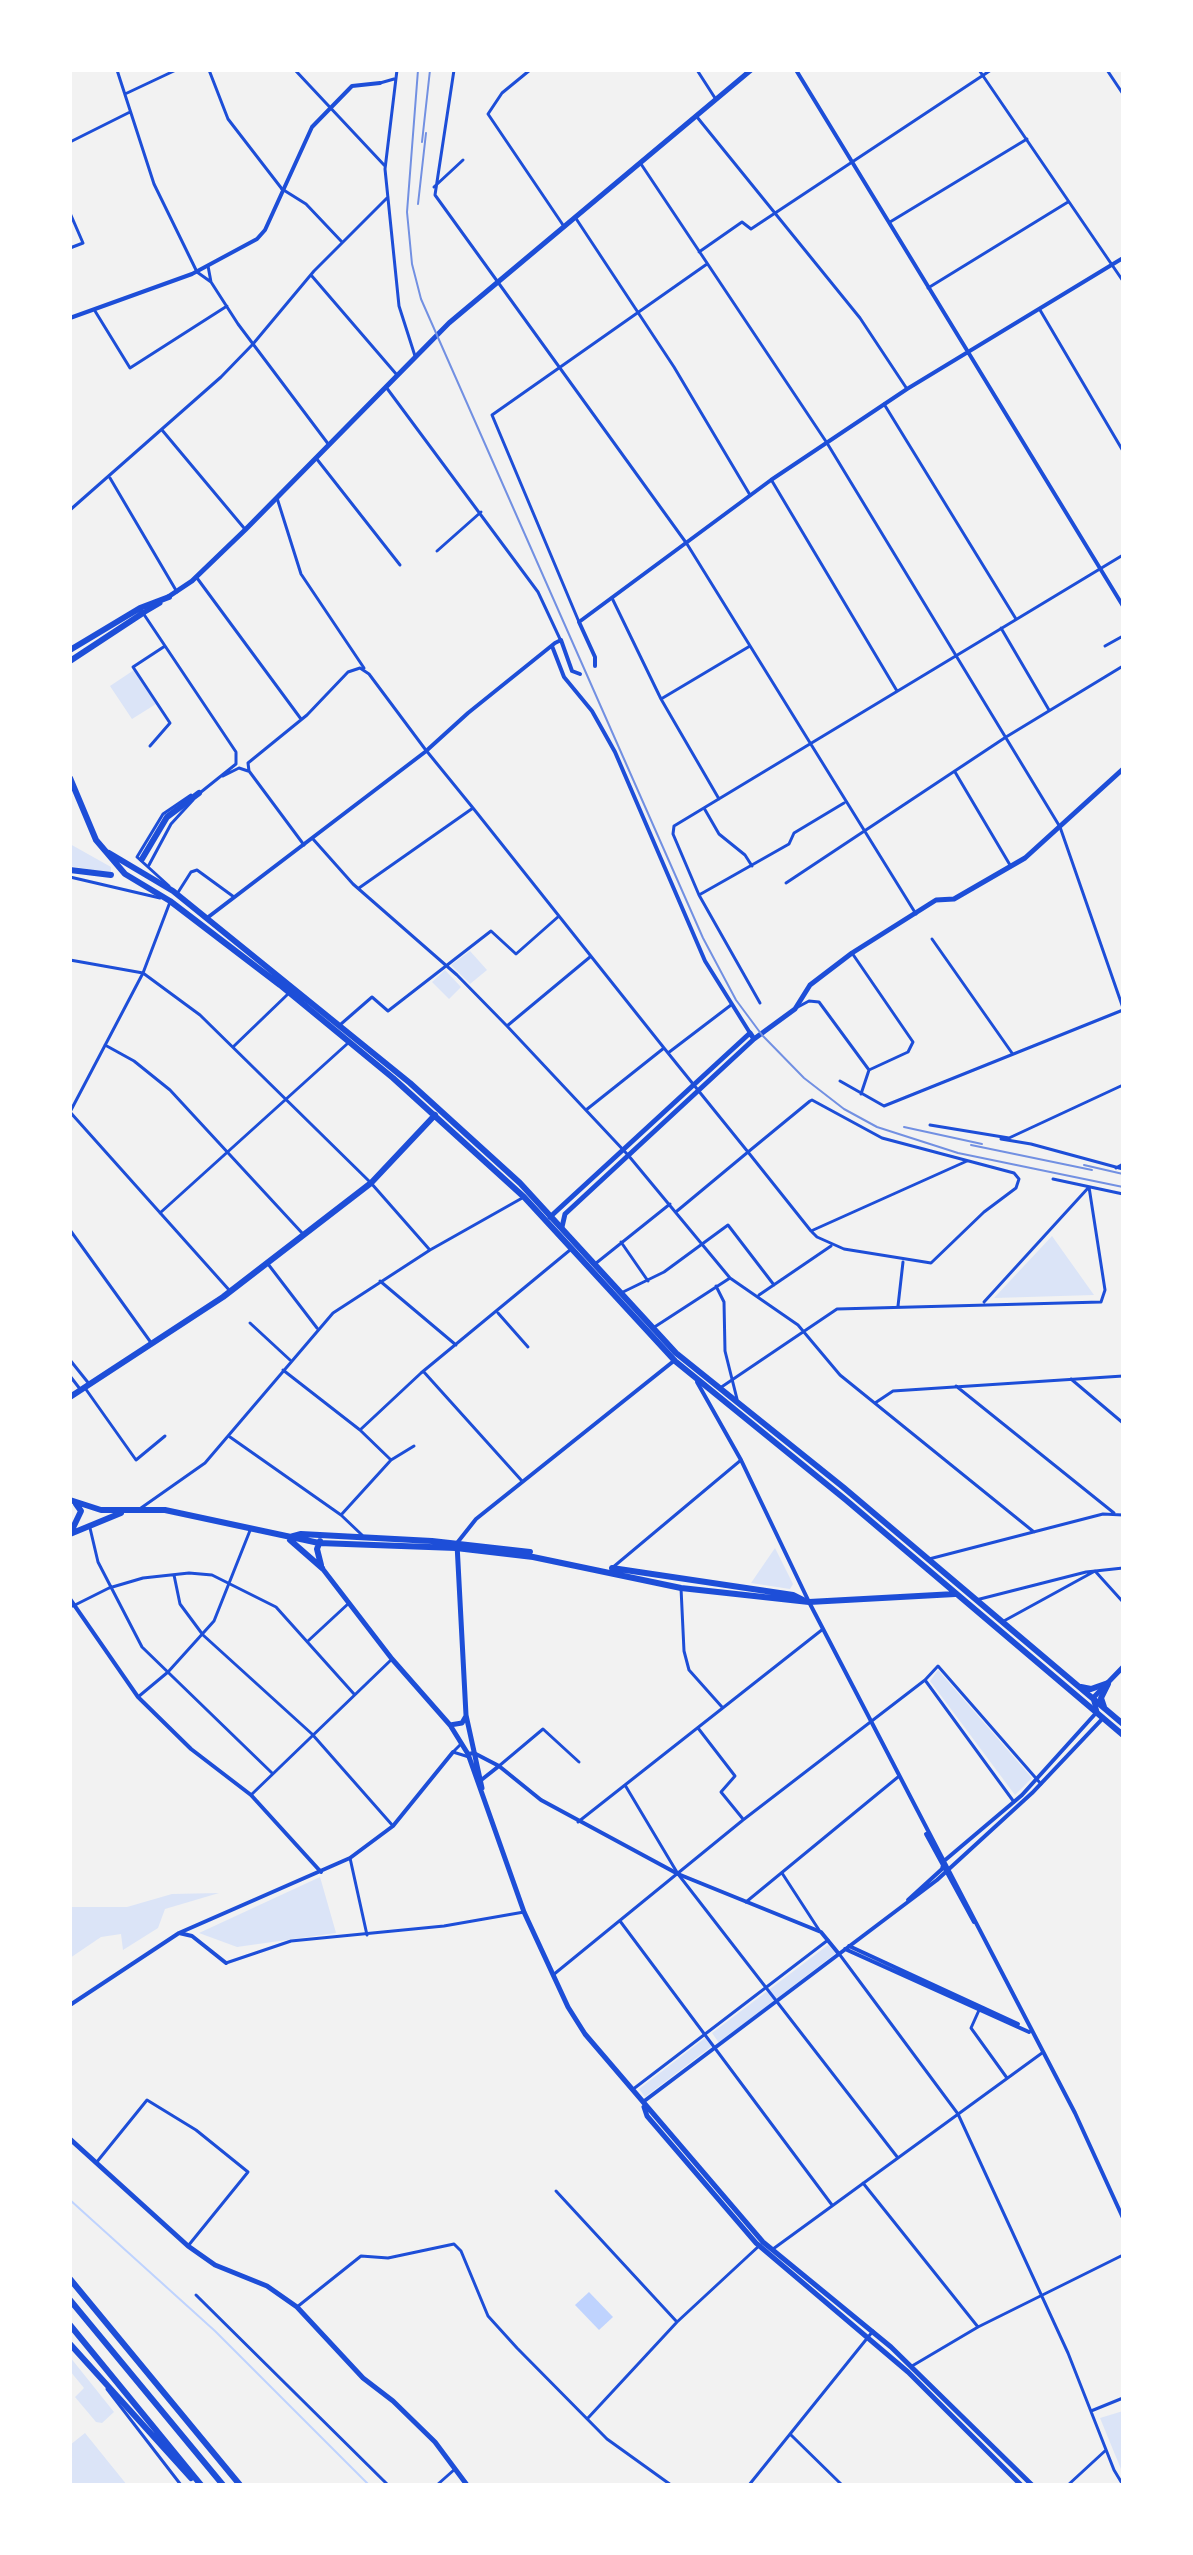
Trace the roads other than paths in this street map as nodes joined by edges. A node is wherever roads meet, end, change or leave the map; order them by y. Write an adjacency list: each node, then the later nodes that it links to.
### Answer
1 (117, 70): 18 (street)
2 (176, 70): 18 (street)
3 (209, 70): 31 (street)
4 (295, 70): 21 (street)
5 (397, 70): 15 (street)
6 (454, 70): 30 (street)
7 (530, 70): 38 (street)
8 (697, 70): 20 (street)
9 (751, 70): 20 (main road)
10 (796, 70): 28 (street)
11 (979, 70): 14 (street)
12 (991, 70): 14 (street)
13 (1107, 70): 19 (street)
14 (983, 75): 24 (street); 28 (street)
15 (396, 76): 16 (street); 17 (street)
16 (380, 83): 17 (street); 21 (street)
17 (393, 93): 29 (street)
18 (125, 94): 22 (street)
19 (1123, 94)
20 (715, 98): 23 (main road)
21 (329, 108): 29 (street); 31 (street)
22 (130, 112): 25 (street); 46 (street)
23 (695, 115): 27 (main road); 35 (street)
24 (1027, 139): 33 (street); 37 (street)
25 (70, 142)
26 (463, 160): 30 (street)
27 (639, 161): 36 (main road); 41 (street)
28 (851, 163): 35 (street); 37 (street)
29 (385, 166): 32 (street)
30 (434, 187): 50 (street)
31 (282, 189): 39 (street); 45 (street)
32 (388, 197): 39 (street); 59 (street)
33 (1069, 201): 44 (street); 51 (street)
34 (70, 213): 40 (street)
35 (775, 213): 41 (street); 63 (street)
36 (575, 216): 38 (main road); 55 (street)
37 (888, 223): 51 (street)
38 (563, 225): 50 (main road)
39 (342, 242): 47 (street)
40 (70, 248)
41 (699, 252): 43 (street)
42 (1123, 258): 44 (street)
43 (707, 264): 55 (street); 66 (street)
44 (1113, 264): 48 (street); 53 (street)
45 (208, 266): 46 (street); 49 (street)
46 (197, 272): 49 (street); 54 (street)
47 (311, 275): 57 (street); 61 (street)
48 (1123, 281)
49 (211, 282): 52 (street)
50 (497, 282): 59 (main road); 60 (street)
51 (928, 288): 58 (street)
52 (227, 306): 54 (street); 57 (street)
53 (1039, 308): 58 (street); 68 (street)
54 (95, 311): 56 (street)
55 (639, 312): 60 (street); 72 (street)
56 (70, 318)
57 (253, 344): 65 (street); 67 (street)
58 (968, 351): 63 (street); 81 (street)
59 (415, 356): 61 (main road)
60 (558, 366): 77 (street); 89 (street)
61 (397, 375): 62 (main road)
62 (386, 387): 67 (main road); 75 (street)
63 (907, 389): 64 (street)
64 (884, 404): 66 (street); 88 (street)
65 (162, 430): 70 (street); 76 (street)
66 (827, 443): 71 (street); 98 (street)
67 (329, 445): 69 (main road)
68 (1123, 451)
69 (316, 458): 73 (main road); 80 (street)
70 (109, 476): 74 (street); 83 (street)
71 (771, 480): 72 (street); 104 (street)
72 (750, 495): 77 (street)
73 (277, 498): 76 (main road); 102 (street)
74 (70, 510)
75 (481, 512): 78 (street); 92 (street)
76 (245, 530): 82 (main road)
77 (687, 543): 85 (street); 95 (street)
78 (437, 551)
79 (1123, 555): 81 (street)
80 (400, 565)
81 (1099, 569): 86 (street); 88 (street)
82 (196, 577): 83 (main road); 107 (street)
83 (177, 592): 84 (main road)
84 (169, 597): 87 (main road); 97 (main road)
85 (612, 598): 89 (street); 105 (street)
86 (1123, 606)
87 (143, 613): 93 (street); 99 (main road)
88 (1016, 619): 90 (street)
89 (579, 622): 100 (street)
90 (1001, 628): 98 (street); 106 (street)
91 (1123, 636): 96 (street)
92 (561, 640): 94 (street); 103 (street)
93 (165, 646): 110 (street); 112 (street)
94 (552, 646): 111 (street); 153 (street)
95 (750, 646): 105 (street); 109 (street)
96 (1105, 646)
97 (70, 650)
98 (955, 657): 104 (street); 108 (street)
99 (70, 661)
100 (595, 666)
101 (1123, 666): 106 (street)
102 (366, 671): 107 (street); 111 (street)
103 (580, 674)
104 (897, 691): 109 (street)
105 (661, 699): 120 (street)
106 (1049, 710): 108 (street)
107 (301, 719): 113 (street)
108 (1006, 737): 115 (street); 124 (street)
109 (809, 745): 120 (street); 121 (street)
110 (150, 746)
111 (425, 749): 122 (street); 126 (street)
112 (236, 752): 113 (street); 117 (street)
113 (254, 756): 116 (street)
114 (1123, 769): 124 (main road)
115 (955, 772): 125 (street); 131 (street)
116 (251, 773): 117 (street); 128 (street)
117 (223, 776): 119 (street)
118 (70, 778): 127 (main road)
119 (199, 793): 129 (main road); 132 (street); 132 (street)
120 (719, 800): 123 (street)
121 (844, 803): 125 (street); 130 (street)
122 (473, 808): 137 (street); 143 (street)
123 (704, 808): 130 (street); 139 (street)
124 (1060, 827): 131 (main road); 155 (street)
125 (864, 832): 136 (street); 142 (street)
126 (312, 838): 128 (street); 137 (street)
127 (96, 840): 138 (main road); 141 (main road)
128 (304, 845): 140 (street)
129 (142, 859)
130 (752, 867): 139 (street)
131 (1011, 867): 142 (main road)
132 (151, 868): 138 (street)
133 (70, 870): 134 (main road)
134 (111, 875)
135 (70, 877): 141 (street)
136 (786, 883)
137 (358, 889): 149 (street)
138 (177, 894): 140 (street); 144 (main road)
139 (699, 895): 152 (street)
140 (234, 897): 144 (street)
141 (170, 901): 150 (street); 151 (main road)
142 (916, 914): 146 (main road)
143 (559, 916): 147 (street); 149 (street)
144 (207, 918): 156 (main road)
145 (932, 939): 164 (street)
146 (852, 953): 154 (main road); 165 (street)
147 (591, 956): 157 (street); 162 (street)
148 (70, 960): 150 (street)
149 (445, 964): 156 (street); 157 (street)
150 (143, 973): 160 (street); 161 (street)
151 (290, 992): 159 (main road); 161 (street)
152 (760, 1003)
153 (731, 1005): 158 (street); 163 (street)
154 (795, 1009): 158 (main road); 165 (street)
155 (1123, 1009): 164 (street)
156 (341, 1024): 175 (main road)
157 (507, 1026): 172 (street)
158 (752, 1036): 167 (main road); 169 (main road)
159 (349, 1042): 171 (street); 174 (main road)
160 (105, 1045): 173 (street); 179 (street)
161 (233, 1047): 171 (street)
162 (664, 1048): 163 (street); 172 (street)
163 (668, 1053): 167 (street)
164 (1013, 1055): 170 (street)
165 (869, 1070): 170 (street)
166 (840, 1081): 170 (street)
167 (693, 1085): 169 (street); 178 (main road)
168 (1123, 1085): 177 (street)
169 (698, 1091): 180 (street); 181 (main road)
170 (861, 1094)
171 (287, 1099): 179 (street); 185 (street)
172 (586, 1110): 178 (street)
173 (70, 1112): 191 (street)
174 (434, 1116): 175 (main road); 185 (main road); 188 (main road)
175 (452, 1121): 192 (main road)
176 (930, 1125): 177 (street)
177 (1001, 1139): 183 (street)
178 (622, 1149): 181 (street); 192 (main road)
179 (231, 1151): 191 (street); 197 (street)
180 (748, 1152): 182 (street); 190 (street); 196 (street)
181 (628, 1155): 189 (street); 195 (main road)
182 (967, 1161): 196 (street); 203 (street)
183 (1123, 1166)
184 (1053, 1179): 186 (street)
185 (371, 1183): 197 (main road); 202 (street)
186 (1089, 1187): 187 (street); 214 (street); 214 (street)
187 (1123, 1194)
188 (524, 1197): 193 (main road); 202 (street)
189 (670, 1203): 190 (street); 198 (street)
190 (677, 1211): 199 (street)
191 (160, 1213): 211 (street)
192 (551, 1216): 193 (main road); 195 (main road)
193 (551, 1225): 201 (main road)
194 (70, 1230): 221 (street)
195 (565, 1231): 205 (main road)
196 (811, 1231): 200 (street)
197 (303, 1234): 204 (main road)
198 (621, 1242): 205 (street); 208 (street)
199 (704, 1246): 206 (street); 208 (street); 209 (street)
200 (831, 1246): 203 (street); 209 (street)
201 (572, 1248): 216 (street); 227 (main road)
202 (430, 1250): 207 (street)
203 (903, 1261): 215 (street)
204 (266, 1262): 211 (main road); 218 (street)
205 (595, 1264): 212 (main road)
206 (730, 1278): 210 (street); 213 (street)
207 (380, 1281): 218 (street); 222 (street)
208 (648, 1281): 212 (street)
209 (774, 1285): 213 (street)
210 (716, 1286): 219 (street); 234 (street)
211 (230, 1291): 221 (main road)
212 (621, 1293): 219 (main road)
213 (758, 1296): 220 (street)
214 (983, 1304): 215 (street)
215 (898, 1306): 220 (street)
216 (498, 1313): 222 (street); 223 (street)
217 (250, 1323): 226 (street)
218 (317, 1328): 226 (street)
219 (653, 1328): 224 (main road)
220 (802, 1329): 234 (street); 239 (street)
221 (153, 1344): 236 (main road)
222 (456, 1345): 229 (street)
223 (528, 1347)
224 (673, 1350): 227 (street); 237 (main road)
225 (70, 1360): 236 (street)
226 (290, 1360): 228 (street)
227 (675, 1361): 231 (main road); 248 (street)
228 (283, 1370): 242 (street); 244 (street)
229 (423, 1371): 242 (street); 248 (street)
230 (70, 1376): 236 (street)
231 (694, 1376): 247 (street); 272 (main road)
232 (1123, 1376): 233 (street)
233 (1071, 1379): 235 (street); 241 (street)
234 (732, 1381): 237 (street); 240 (street)
235 (956, 1386): 239 (street); 252 (street)
236 (86, 1388): 238 (main road); 243 (street)
237 (720, 1388): 240 (main road)
238 (70, 1397)
239 (875, 1403): 257 (street)
240 (742, 1404): 264 (main road)
241 (1123, 1423)
242 (360, 1430): 246 (street)
243 (165, 1436)
244 (230, 1437): 251 (street); 253 (street)
245 (414, 1446): 246 (street)
246 (391, 1460): 253 (street)
247 (741, 1460): 267 (street); 279 (street)
248 (522, 1481): 263 (street)
249 (72, 1501): 250 (main road); 258 (main road)
250 (125, 1512): 251 (main road); 255 (main road)
251 (135, 1512): 256 (main road)
252 (1114, 1513): 254 (street); 257 (street)
253 (341, 1515): 260 (street)
254 (1123, 1515)
255 (89, 1525): 258 (main road); 273 (street)
256 (251, 1528): 261 (main road); 271 (street)
257 (1034, 1532): 264 (street)
258 (70, 1534)
259 (324, 1535): 260 (main road); 261 (main road); 262 (main road)
260 (365, 1537): 263 (main road)
261 (287, 1538): 262 (main road); 265 (main road)
262 (319, 1543): 263 (main road); 265 (main road)
263 (456, 1546): 267 (main road); 298 (main road)
264 (928, 1559): 269 (main road)
265 (322, 1568): 281 (main road)
266 (1123, 1568): 268 (street)
267 (612, 1570): 274 (main road); 279 (main road)
268 (1095, 1571): 278 (street); 280 (street); 283 (street)
269 (943, 1572): 272 (main road); 278 (main road)
270 (174, 1575): 271 (street); 273 (street); 285 (street)
271 (231, 1583): 285 (street); 286 (street)
272 (945, 1586): 275 (main road); 276 (main road)
273 (109, 1588): 282 (street); 289 (street)
274 (681, 1588): 279 (main road); 296 (street)
275 (955, 1594): 276 (main road); 297 (main road)
276 (923, 1597): 279 (main road)
277 (70, 1599): 282 (street)
278 (976, 1600): 283 (main road)
279 (809, 1602): 284 (street)
280 (1123, 1602)
281 (349, 1603): 286 (street); 287 (main road)
282 (73, 1606): 294 (street)
283 (1002, 1622): 292 (main road)
284 (823, 1629): 296 (street); 299 (street)
285 (203, 1635): 289 (street); 303 (street)
286 (308, 1641): 293 (street)
287 (392, 1659): 293 (street); 301 (main road)
288 (1123, 1667): 291 (main road)
289 (168, 1672): 294 (street); 310 (street)
290 (925, 1680): 299 (street); 312 (street); 318 (street)
291 (1108, 1683): 292 (main road); 295 (main road); 297 (main road)
292 (1078, 1686): 295 (main road)
293 (354, 1694): 303 (street)
294 (138, 1697): 316 (street)
295 (1093, 1698): 297 (main road)
296 (722, 1707): 302 (street)
297 (1104, 1713): 300 (main road); 304 (main road); 312 (street); 314 (street)
298 (466, 1715): 301 (main road); 307 (main road)
299 (870, 1720): 311 (street); 319 (street)
300 (1123, 1724)
301 (450, 1725): 305 (main road)
302 (698, 1728): 315 (street); 319 (street)
303 (312, 1734): 310 (street); 321 (street)
304 (1123, 1735)
305 (462, 1743): 306 (street); 307 (main road)
306 (453, 1752): 307 (street); 321 (street)
307 (470, 1754): 309 (street); 313 (main road); 317 (main road)
308 (579, 1762): 309 (street)
309 (499, 1766): 313 (street); 320 (street)
310 (272, 1773): 316 (street)
311 (898, 1777): 322 (street); 327 (street)
312 (1036, 1779): 314 (street); 318 (street)
313 (480, 1781): 317 (main road)
314 (1041, 1784): 325 (street)
315 (625, 1785): 320 (street); 328 (street)
316 (251, 1795): 326 (street)
317 (485, 1801): 330 (main road)
318 (1014, 1802): 324 (street)
319 (743, 1820): 328 (street)
320 (578, 1822): 328 (street)
321 (393, 1826): 323 (street)
322 (925, 1828): 324 (street); 325 (street)
323 (350, 1858): 326 (street); 334 (street)
324 (944, 1861): 325 (street)
325 (944, 1870): 336 (street); 344 (street)
326 (321, 1872): 333 (street)
327 (782, 1873): 329 (street); 332 (street)
328 (678, 1874): 329 (street); 331 (street); 340 (street)
329 (746, 1902): 332 (street)
330 (524, 1912): 334 (street); 339 (main road)
331 (620, 1921): 339 (street); 345 (street)
332 (821, 1932): 335 (street)
333 (179, 1933): 338 (street); 342 (street)
334 (367, 1935): 338 (street)
335 (828, 1940): 337 (street); 340 (street)
336 (847, 1948): 337 (street); 343 (street)
337 (839, 1954): 341 (street); 351 (street)
338 (226, 1963)
339 (553, 1975): 349 (main road)
340 (767, 1987): 341 (street); 345 (street)
341 (778, 2001): 346 (street); 353 (street)
342 (70, 2005)
343 (980, 2008): 344 (street); 348 (street)
344 (1030, 2031): 347 (street)
345 (708, 2033): 346 (street); 349 (street)
346 (717, 2046): 350 (street); 357 (street)
347 (1042, 2053): 348 (street); 358 (street)
348 (1007, 2078): 351 (street)
349 (632, 2090): 350 (main road)
350 (642, 2103): 359 (main road)
351 (958, 2114): 353 (street); 364 (street)
352 (70, 2139): 354 (main road)
353 (898, 2158): 355 (street)
354 (96, 2163): 360 (main road); 360 (street)
355 (863, 2183): 357 (street); 370 (street)
356 (556, 2191): 368 (street)
357 (832, 2205): 361 (street)
358 (1123, 2218)
359 (761, 2244): 361 (main road); 368 (street); 371 (main road)
360 (188, 2246): 367 (main road)
361 (772, 2249): 371 (main road)
362 (1123, 2255): 364 (street)
363 (70, 2279): 384 (main road)
364 (1042, 2294): 370 (street); 376 (street)
365 (196, 2295): 385 (street)
366 (70, 2300): 383 (main road)
367 (297, 2307): 377 (street); 380 (main road)
368 (677, 2322): 377 (street)
369 (70, 2325): 382 (main road)
370 (978, 2327): 373 (street)
371 (870, 2334): 373 (main road); 378 (street); 391 (main road)
372 (70, 2344): 374 (main road)
373 (912, 2366): 392 (main road)
374 (92, 2371): 381 (street); 382 (main road)
375 (1123, 2398): 376 (street)
376 (1091, 2411): 379 (street)
377 (587, 2419): 388 (street)
378 (791, 2435): 389 (street); 390 (street)
379 (1106, 2450): 393 (street); 394 (street)
380 (455, 2468): 386 (street); 387 (main road)
381 (181, 2485)
382 (200, 2485)
383 (223, 2485)
384 (240, 2485)
385 (388, 2485)
386 (437, 2485)
387 (467, 2485)
388 (671, 2485)
389 (749, 2485)
390 (842, 2485)
391 (1021, 2485)
392 (1032, 2485)
393 (1068, 2485)
394 (1123, 2485)

